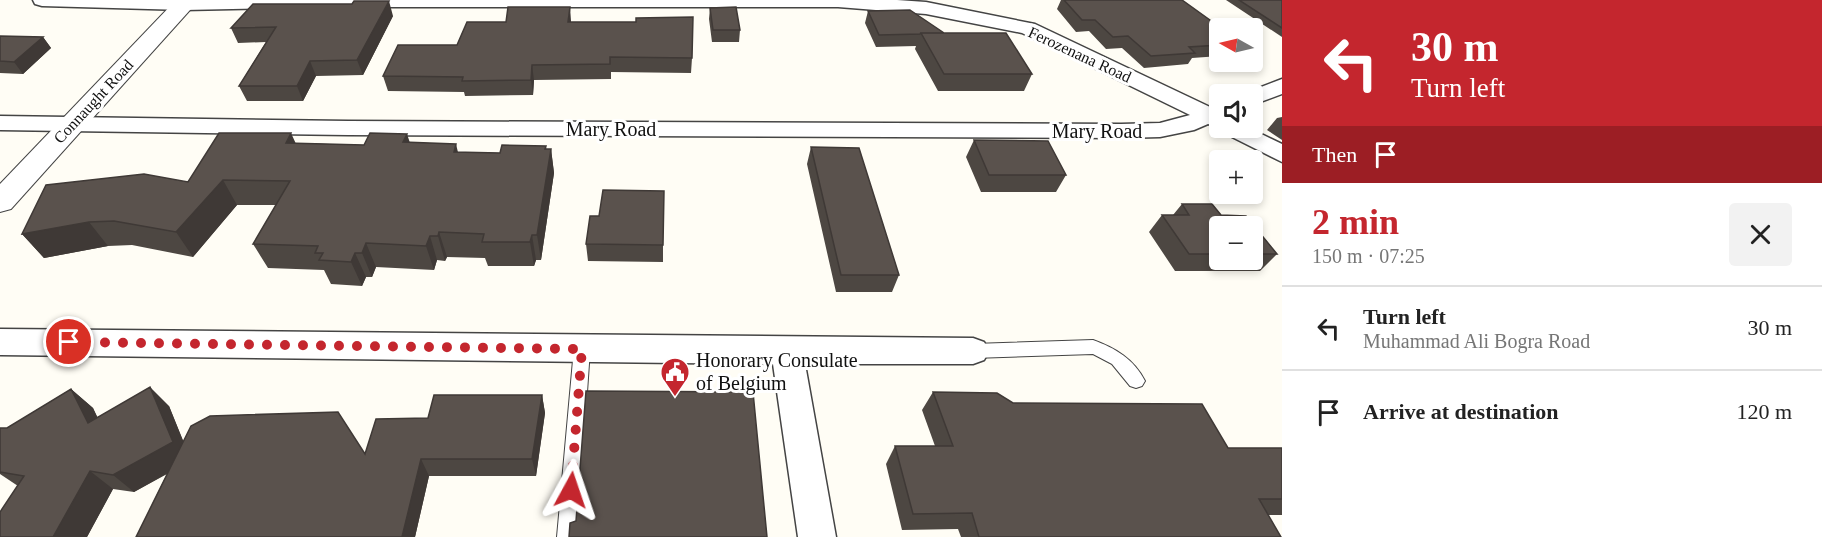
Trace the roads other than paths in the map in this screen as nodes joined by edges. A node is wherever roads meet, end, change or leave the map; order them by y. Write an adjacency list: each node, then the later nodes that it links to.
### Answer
1 (42, 0): 4 (street, Ferozenana Road)
2 (340, 1): 3 (street, Ferozenana Road); 4 (street, Ferozenana Road)
3 (830, 1): 7 (street, Ferozenana Road)
4 (186, 2): 10 (street, Connaught Road)
5 (1282, 86): 6 (street)
6 (1263, 94)
7 (1209, 113)
8 (1209, 118): 10 (street, Mary Road)
9 (0, 123): 10 (street, Mary Road)
10 (71, 123): 13 (street, Connaught Road)
11 (1251, 138): 12 (street)
12 (1282, 154)
13 (0, 202)
14 (0, 342): 15 (street)
15 (582, 349): 16 (street); 19 (lane)
16 (787, 351): 17 (street); 20 (street)
17 (973, 351): 18 (lane)
18 (1136, 381)
19 (567, 537)
20 (817, 537)

